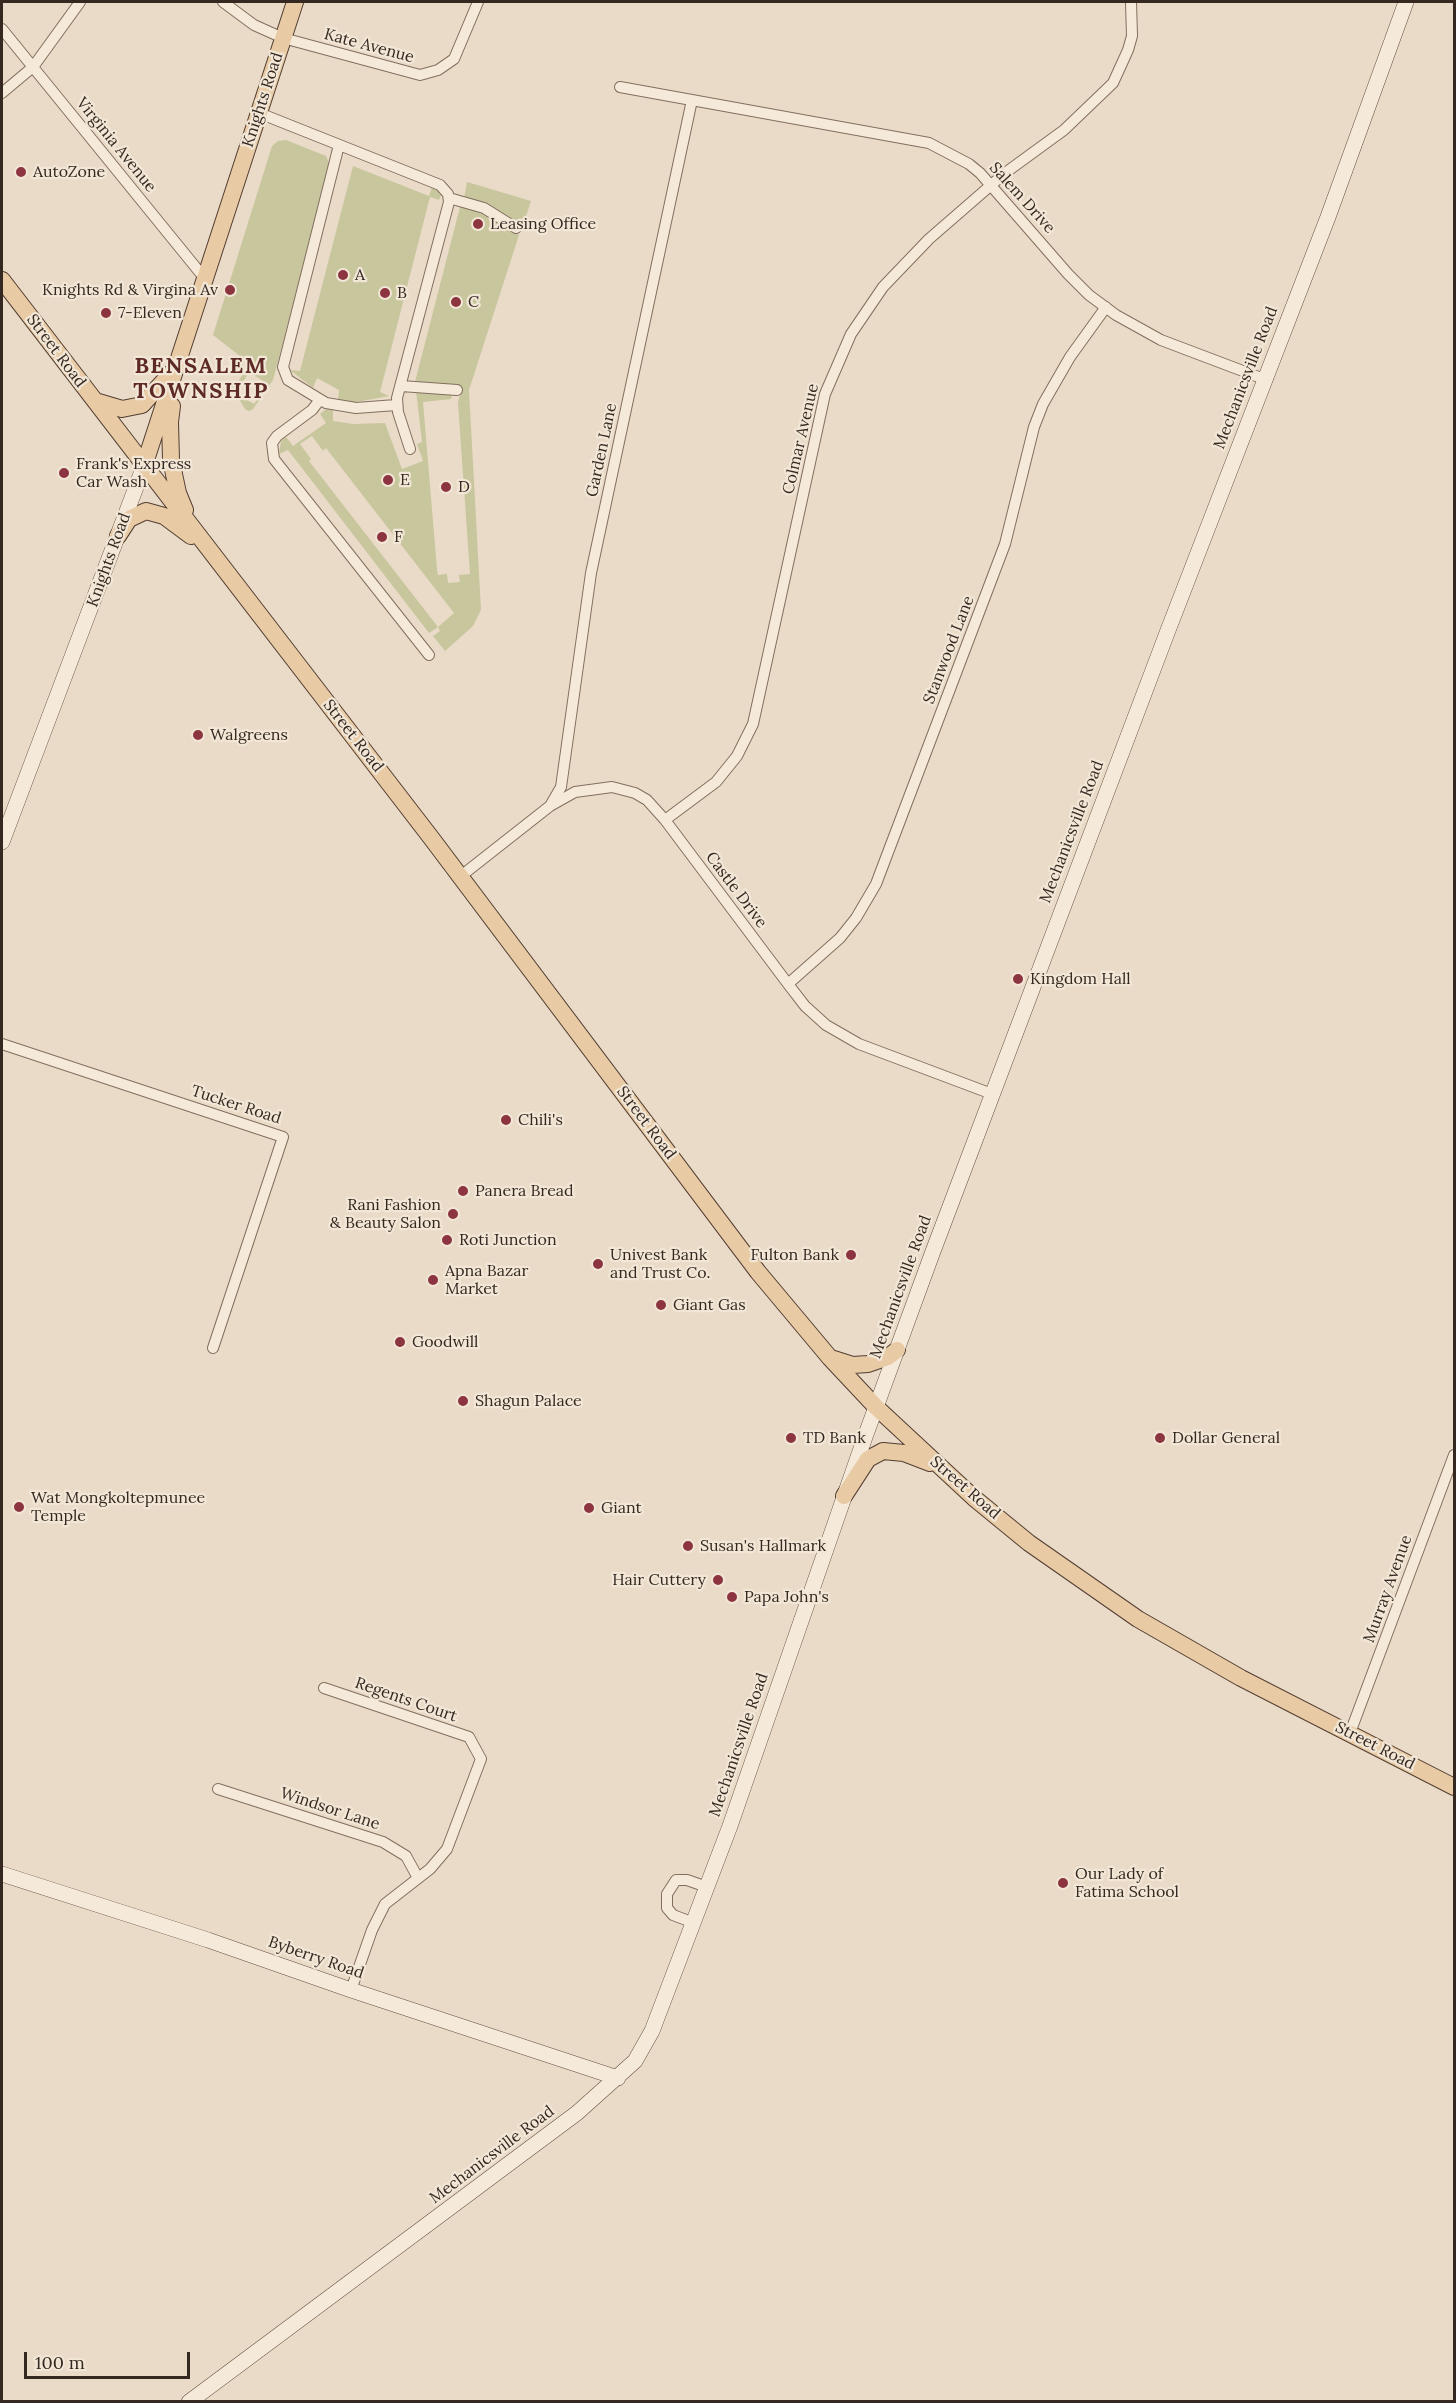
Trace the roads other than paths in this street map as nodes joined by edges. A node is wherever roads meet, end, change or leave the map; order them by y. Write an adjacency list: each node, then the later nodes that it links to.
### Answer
1 (80, 2): 9 (street)
2 (223, 2): 8 (street, Kate Avenue)
3 (295, 2): 8 (main road, Knights Road)
4 (478, 2): 8 (street, Kate Avenue)
5 (1131, 2): 15 (street, Colmar Avenue)
6 (1406, 2): 22 (street, Mechanicsville Road)
7 (2, 29): 9 (street, Virginia Avenue)
8 (283, 38): 13 (main road, Knights Road)
9 (33, 67): 11 (street); 19 (street, Virginia Avenue)
10 (620, 87): 12 (street, Salem Drive)
11 (2, 93)
12 (692, 100): 15 (street, Salem Drive); 34 (street, Garden Lane)
13 (259, 113): 14 (street); 19 (main road, Knights Road)
14 (339, 145): 16 (street); 26 (street)
15 (991, 184): 20 (street, Salem Drive); 35 (street, Colmar Avenue)
16 (449, 198): 17 (street); 23 (street)
17 (516, 228)
18 (2, 279): 25 (main road, Street Road)
19 (206, 280): 21 (main road, Knights Road)
20 (1106, 307): 22 (street, Salem Drive); 38 (street, Stanwood Lane)
21 (179, 363): 25 (main road); 29 (main road, Knights Road); 30 (main road)
22 (1264, 379): 40 (street, Mechanicsville Road)
23 (401, 386): 24 (street); 27 (street)
24 (457, 390)
25 (95, 401): 29 (main road, Street Road)
26 (319, 401): 27 (street); 33 (street)
27 (396, 405): 28 (street)
28 (410, 449)
29 (144, 466): 30 (main road, Street Road); 31 (street, Knights Road)
30 (197, 535): 32 (main road, Street Road)
31 (118, 536): 32 (main road); 36 (street, Knights Road)
32 (209, 550): 37 (main road, Street Road)
33 (429, 655)
34 (550, 807): 35 (street, Castle Drive); 37 (street, Castle Drive)
35 (664, 820): 38 (street, Castle Drive)
36 (2, 842)
37 (461, 876): 43 (main road, Street Road)
38 (788, 984): 40 (street, Castle Drive)
39 (2, 1044): 41 (street, Tucker Road)
40 (992, 1094): 42 (street, Mechanicsville Road)
41 (213, 1348)
42 (897, 1350): 43 (main road); 44 (street, Mechanicsville Road)
43 (830, 1358): 44 (main road, Street Road)
44 (876, 1407): 46 (main road, Street Road); 47 (street, Mechanicsville Road)
45 (1455, 1455): 49 (street, Murray Avenue)
46 (939, 1468): 47 (main road); 49 (main road, Street Road)
47 (844, 1496): 54 (street, Mechanicsville Road)
48 (324, 1688): 53 (street, Regents Court)
49 (1350, 1733): 50 (main road, Street Road)
50 (1455, 1787)
51 (218, 1789): 53 (street, Windsor Lane)
52 (2, 1874): 56 (street, Byberry Road)
53 (418, 1878): 56 (street, Regents Court)
54 (707, 1887): 55 (street, Mechanicsville Road); 55 (street)
55 (694, 1923): 57 (street, Mechanicsville Road)
56 (351, 1990): 57 (street, Byberry Road)
57 (618, 2078): 58 (street, Mechanicsville Road)
58 (189, 2402)

